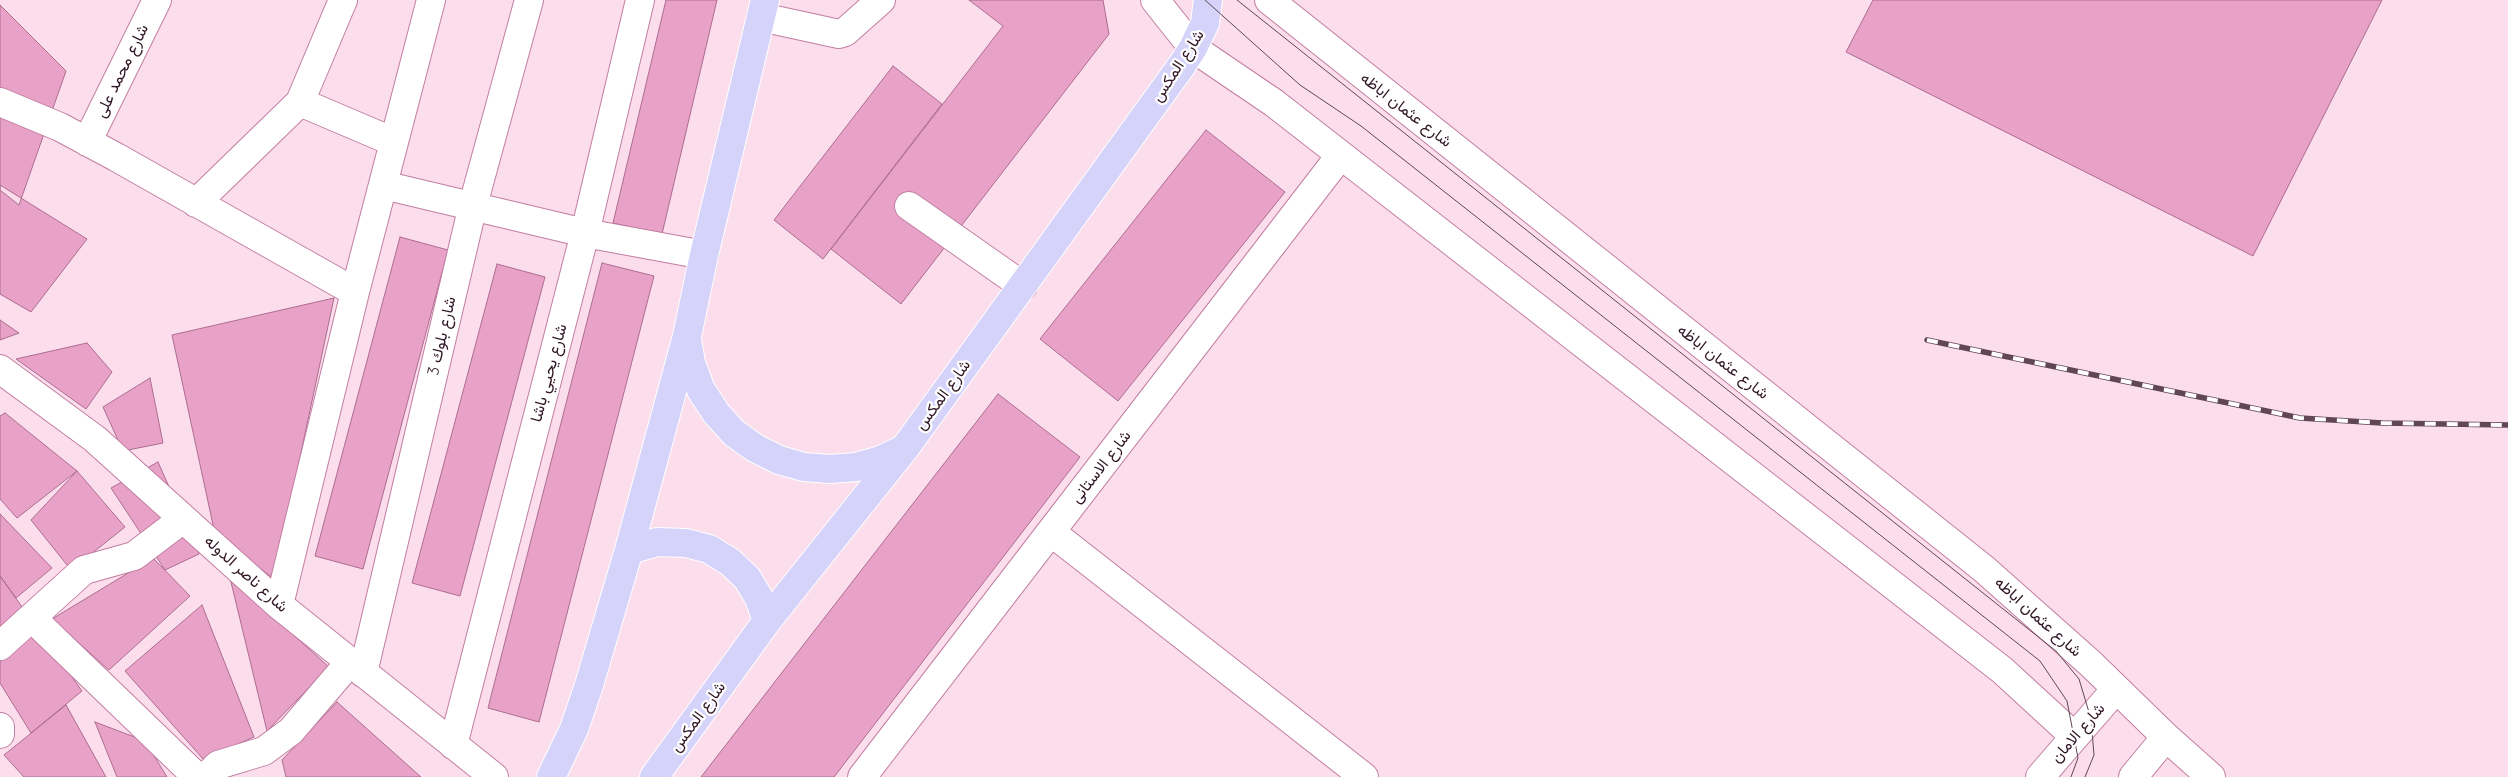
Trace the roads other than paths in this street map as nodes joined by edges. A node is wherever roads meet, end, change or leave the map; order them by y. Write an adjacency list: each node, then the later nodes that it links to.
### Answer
1 (157, 0): 14 (street, شارع محمد على)
2 (431, 0): 15 (street)
3 (529, 0): 19 (street, شارع بلوك 3)
4 (640, 0): 21 (street, شارع يحيي باشا)
5 (881, 0): 10 (street)
6 (1155, 0): 11 (street)
7 (1208, 0): 11 (main road, شارع المكس)
8 (1268, 0): 36 (street, شارع عثمان اباظه)
9 (334, 3): 13 (street)
10 (763, 8): 22 (main road)
11 (1193, 48): 16 (street); 23 (main road, شارع المكس)
12 (0, 102): 14 (street)
13 (300, 102): 15 (street); 18 (street)
14 (87, 142): 18 (street)
15 (394, 142): 17 (street)
16 (1340, 156): 29 (street, شارع الاستانى); 39 (street)
17 (383, 185): 19 (street); 24 (street)
18 (196, 203): 24 (street)
19 (473, 206): 21 (street); 35 (street, شارع بلوك 3)
20 (909, 206): 23 (street)
21 (585, 232): 22 (street); 41 (street, شارع يحيي باشا)
22 (704, 255): 25 (main road)
23 (1023, 286): 27 (main road, شارع المكس)
24 (355, 292): 31 (street)
25 (687, 336): 27 (main road); 30 (main road)
26 (0, 369): 28 (street, شارع ناصر الدوله)
27 (906, 448): 33 (main road, شارع المكس)
28 (183, 519): 31 (street, شارع ناصر الدوله); 32 (street)
29 (1051, 532): 47 (street, شارع الاستانى); 48 (street)
30 (629, 550): 33 (main road); 45 (main road)
31 (279, 606): 35 (street, شارع ناصر الدوله)
32 (33, 619): 34 (street); 42 (street)
33 (767, 621): 46 (main road, شارع المكس)
34 (0, 646)
35 (356, 667): 41 (street, شارع ناصر الدوله); 43 (street)
36 (2116, 689): 39 (street, شارع الامان); 40 (street, شارع عثمان اباظه)
37 (0, 727): 38 (street)
38 (0, 734)
39 (2074, 736): 49 (street, شارع الامان)
40 (2166, 737): 50 (street); 51 (street, شارع عثمان اباظه)
41 (453, 745): 44 (street, شارع ناصر الدوله)
42 (197, 777)
43 (206, 777)
44 (494, 777)
45 (551, 777)
46 (654, 777)
47 (862, 777)
48 (1364, 777)
49 (2040, 777)
50 (2133, 777)
51 (2211, 777)

